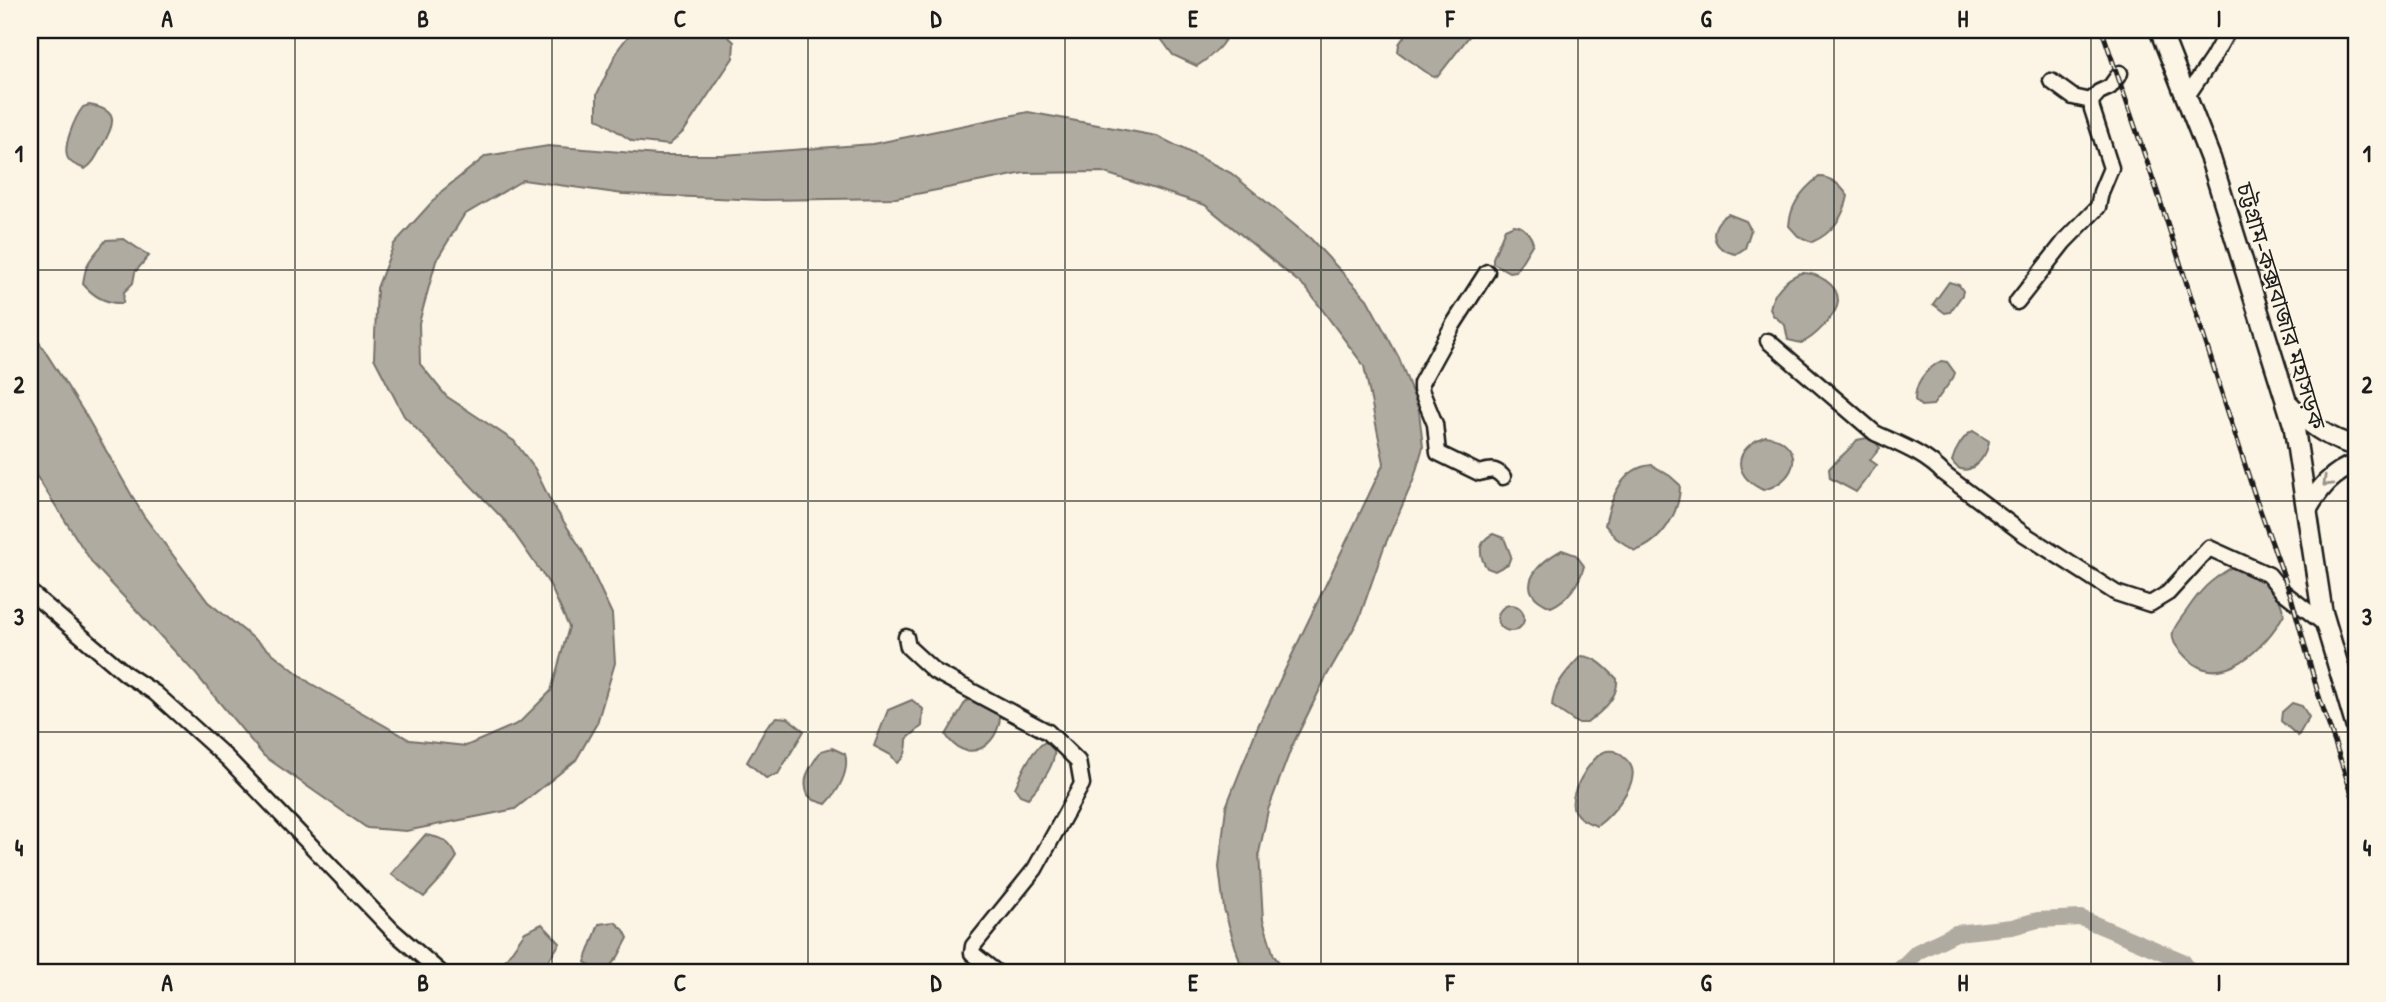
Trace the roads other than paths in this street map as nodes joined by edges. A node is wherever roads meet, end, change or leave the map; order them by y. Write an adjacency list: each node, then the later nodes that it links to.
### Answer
1 (2160, 30): 5 (highway, চট্টগ্রাম-কক্সবাজার মহাসড়ক)
2 (2228, 30): 5 (street)
3 (2120, 73): 6 (street)
4 (2051, 81): 6 (street)
5 (2187, 96): 10 (highway, চট্টগ্রাম-কক্সবাজার মহাসড়ক)
6 (2091, 101): 8 (street)
7 (1487, 271): 13 (street)
8 (2017, 302)
9 (1768, 341): 16 (street)
10 (2287, 402): 11 (main road); 14 (highway, চট্টগ্রাম-কক্সবাজার মহাসড়ক)
11 (2356, 446)
12 (2356, 464): 14 (main road, one-way to 14)
13 (1503, 477)
14 (2307, 510): 16 (highway, চট্টগ্রাম-কক্সবাজার মহাসড়ক)
15 (30, 592): 19 (street)
16 (2327, 626): 18 (highway, চট্টগ্রাম-কক্সবাজার মহাসড়ক)
17 (906, 637): 20 (street)
18 (2356, 726)
19 (440, 972)
20 (996, 972)

